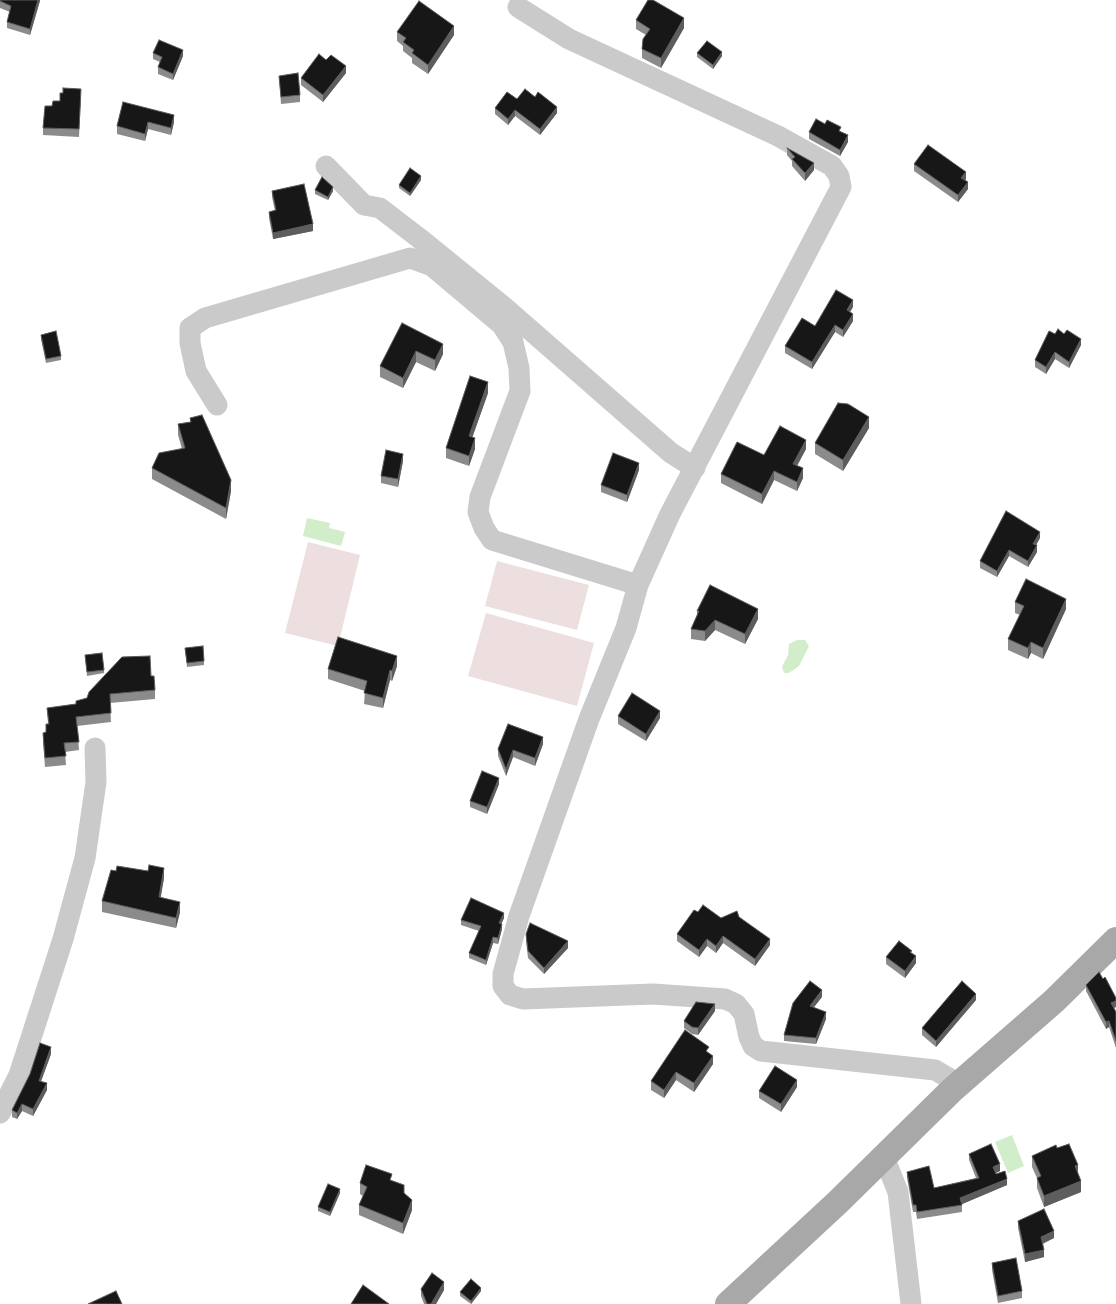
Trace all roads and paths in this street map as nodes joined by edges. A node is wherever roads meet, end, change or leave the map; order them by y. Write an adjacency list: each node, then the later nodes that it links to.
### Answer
1 (518, 7): 4 (street)
2 (326, 166): 4 (street)
3 (217, 405): 5 (street)
4 (695, 468): 5 (street)
5 (638, 585): 8 (street)
6 (95, 748): 9 (street)
7 (1116, 940): 8 (main road)
8 (959, 1084): 10 (main road)
9 (0, 1113)
10 (884, 1157): 11 (main road); 12 (street)
11 (728, 1304)
12 (911, 1304)

